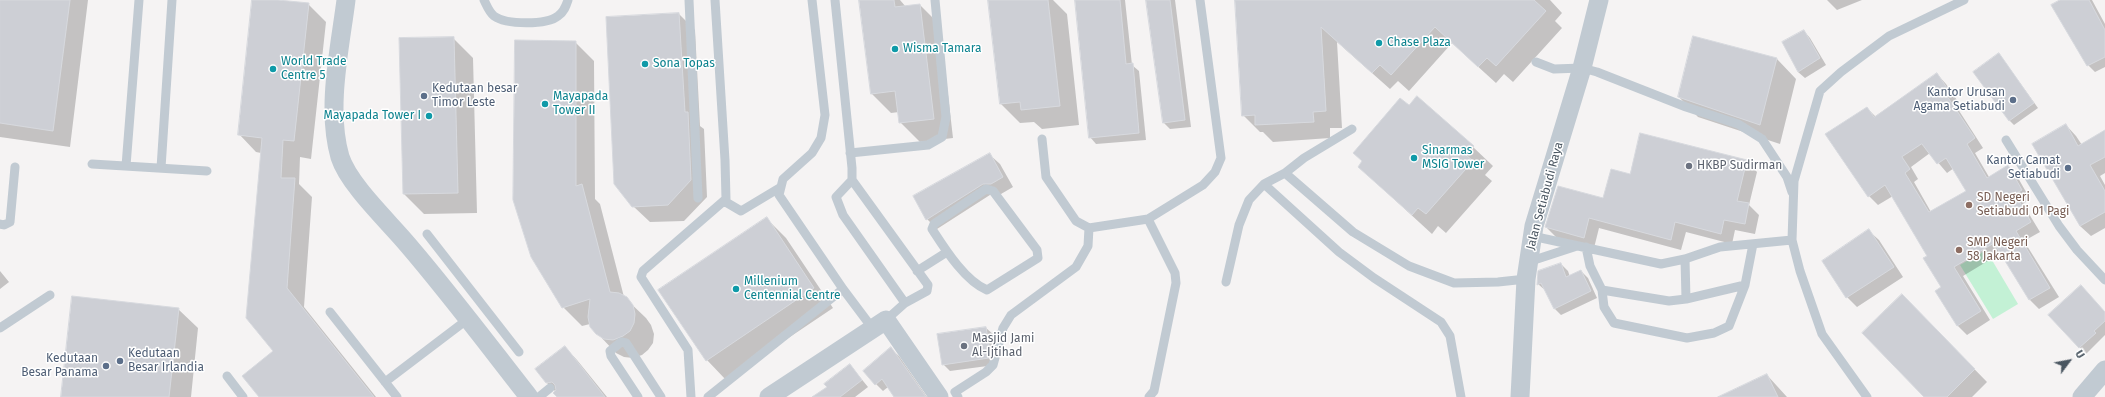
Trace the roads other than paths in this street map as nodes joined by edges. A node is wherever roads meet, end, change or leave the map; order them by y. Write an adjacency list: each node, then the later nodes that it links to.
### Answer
1 (140, 0): 22 (lane)
2 (172, 0): 23 (lane)
3 (346, 0): 53 (street)
4 (484, 0): 5 (lane)
5 (568, 0)
6 (689, 0): 30 (lane)
7 (715, 0): 31 (lane)
8 (812, 0): 28 (lane)
9 (835, 0): 19 (lane)
10 (935, 0): 19 (lane)
11 (1200, 0): 32 (lane)
12 (1964, 0): 29 (lane)
13 (1596, 2): 15 (street, Jalan Setiabudi Raya)
14 (1536, 62): 15 (lane)
15 (1582, 68): 29 (lane); 36 (street, Jalan Setiabudi Raya)
16 (1352, 129): 25 (lane)
17 (1042, 139): 34 (lane)
18 (2006, 140): 44 (lane)
19 (850, 153): 26 (lane)
20 (92, 164): 22 (lane)
21 (15, 166): 33 (lane)
22 (126, 166): 23 (lane)
23 (161, 168): 24 (lane)
24 (207, 171)
25 (1285, 173): 27 (lane); 42 (lane)
26 (852, 180): 43 (lane); 51 (lane)
27 (1264, 184): 45 (lane); 73 (lane)
28 (781, 187): 31 (lane); 47 (lane)
29 (1793, 196): 37 (lane)
30 (698, 198)
31 (724, 201): 67 (lane)
32 (1148, 219): 34 (lane); 72 (lane)
33 (0, 224)
34 (1089, 228): 71 (lane)
35 (427, 234): 56 (lane)
36 (1532, 236): 39 (lane); 42 (street, Jalan Setiabudi Raya)
37 (1792, 240): 38 (lane); 75 (lane)
38 (1753, 244): 41 (lane); 46 (lane)
39 (1582, 246): 41 (lane); 42 (lane); 48 (lane)
40 (947, 252): 40 (lane); 43 (lane)
41 (1684, 259): 50 (lane)
42 (1527, 270): 74 (street, Jalan Setiabudi Raya)
43 (917, 271): 51 (lane)
44 (2105, 280)
45 (1226, 282)
46 (1745, 285): 48 (lane); 50 (lane)
47 (842, 289): 54 (lane); 68 (lane)
48 (1602, 290): 50 (lane)
49 (50, 295): 55 (lane)
50 (1686, 300)
51 (906, 303): 54 (lane)
52 (330, 312): 59 (lane)
53 (468, 319): 59 (lane); 63 (street)
54 (880, 325): 69 (street); 70 (street)
55 (0, 328)
56 (520, 352)
57 (2105, 370): 76 (street)
58 (227, 376): 61 (lane)
59 (385, 382): 62 (lane)
60 (550, 388): 64 (lane)
61 (243, 397)
62 (397, 397)
63 (529, 397)
64 (539, 397)
65 (638, 397): 66 (lane)
66 (661, 397)
67 (691, 397)
68 (708, 397)
69 (769, 397)
70 (939, 397)
71 (958, 397)
72 (1149, 397)
73 (1461, 397)
74 (1520, 397)
75 (1867, 397)
76 (2082, 397)

